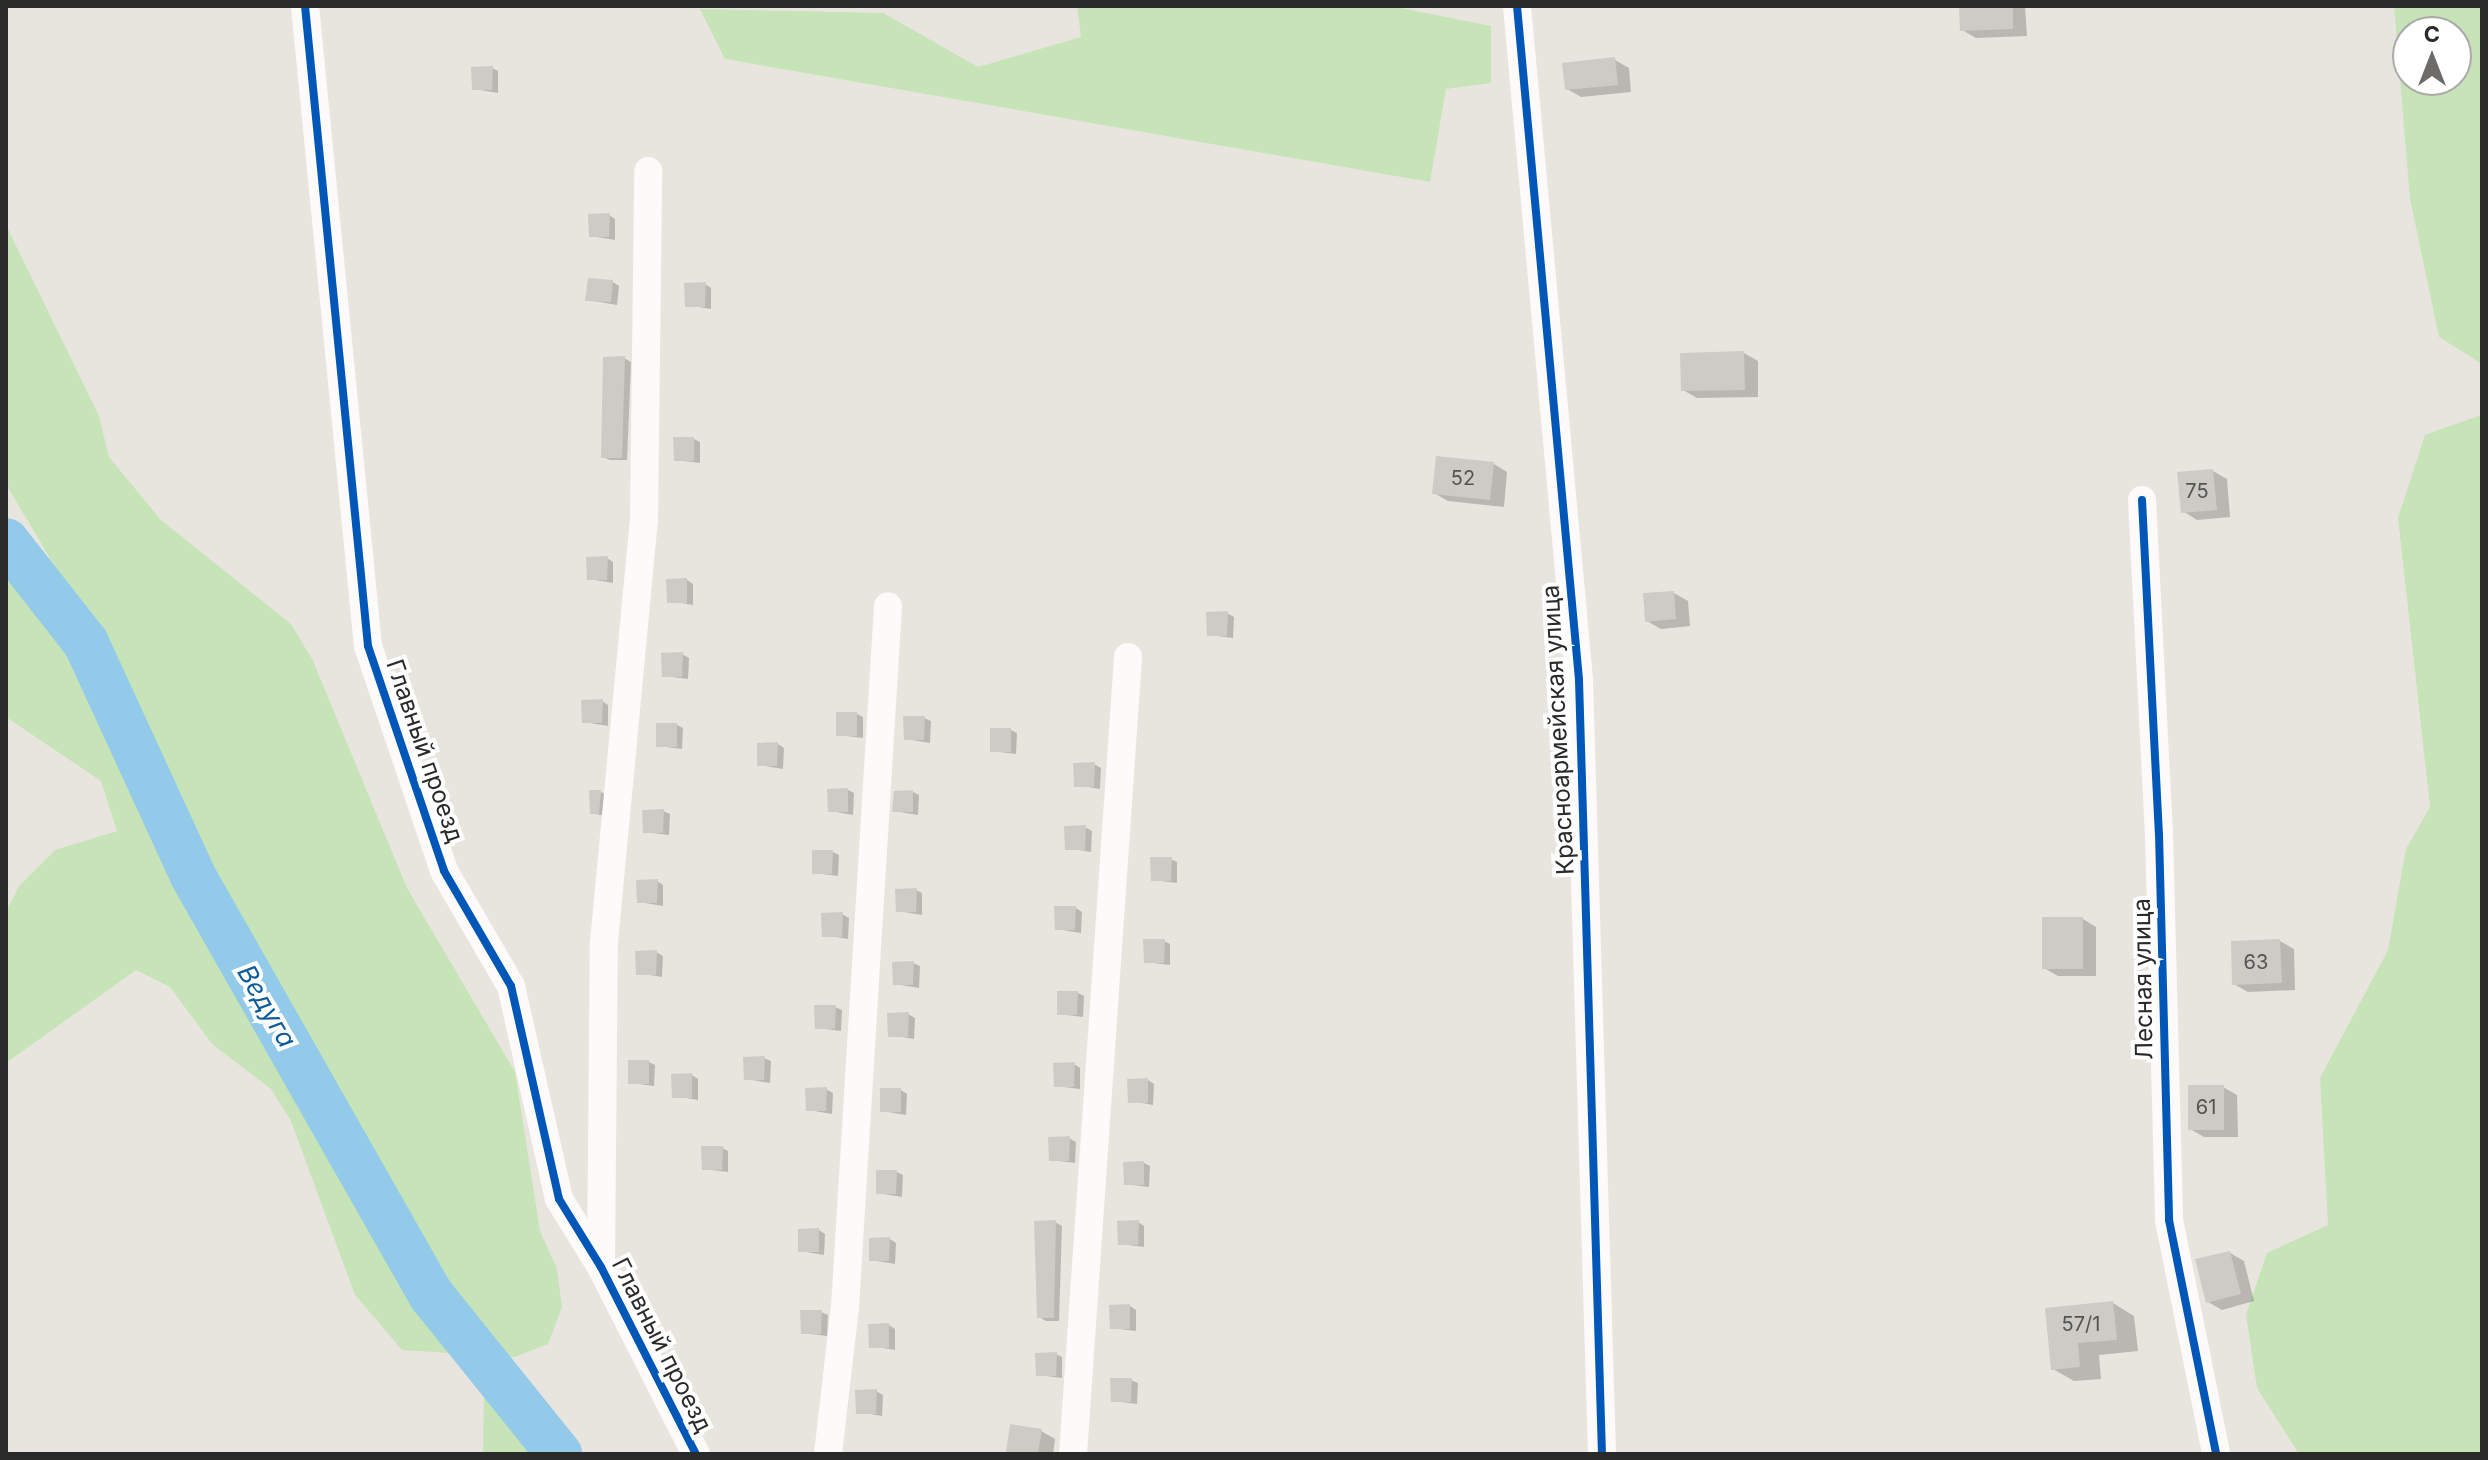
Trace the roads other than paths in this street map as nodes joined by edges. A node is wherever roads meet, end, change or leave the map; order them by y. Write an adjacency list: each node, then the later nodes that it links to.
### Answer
1 (305, 6): 7 (street, Главный проезд)
2 (1517, 6): 11 (street, Красноармейская улица)
3 (648, 171): 7 (street)
4 (2142, 500): 12 (street, Лесная улица)
5 (888, 606): 9 (street)
6 (1128, 657): 10 (street)
7 (601, 1267): 8 (street, Главный проезд)
8 (696, 1454)
9 (828, 1454)
10 (1073, 1454)
11 (1602, 1454)
12 (2216, 1454)

